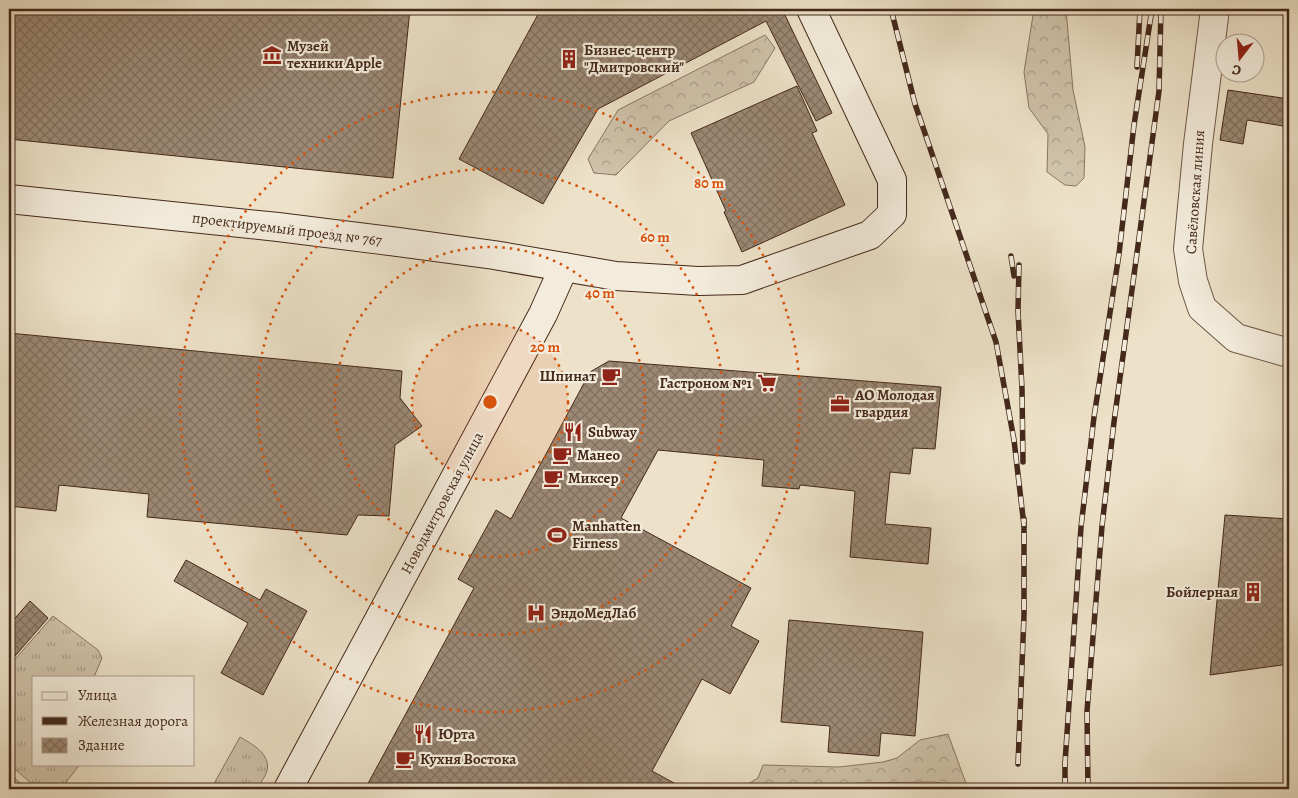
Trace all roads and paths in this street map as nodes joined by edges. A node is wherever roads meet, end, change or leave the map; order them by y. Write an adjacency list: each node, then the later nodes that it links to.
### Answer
1 (811, 9): 4 (street)
2 (1215, 9): 5 (street, Савёловская линия)
3 (9, 199): 4 (street, проектируемый проезд № 767)
4 (564, 267): 6 (street, Новодмитровская улица)
5 (1288, 353)
6 (288, 789)

